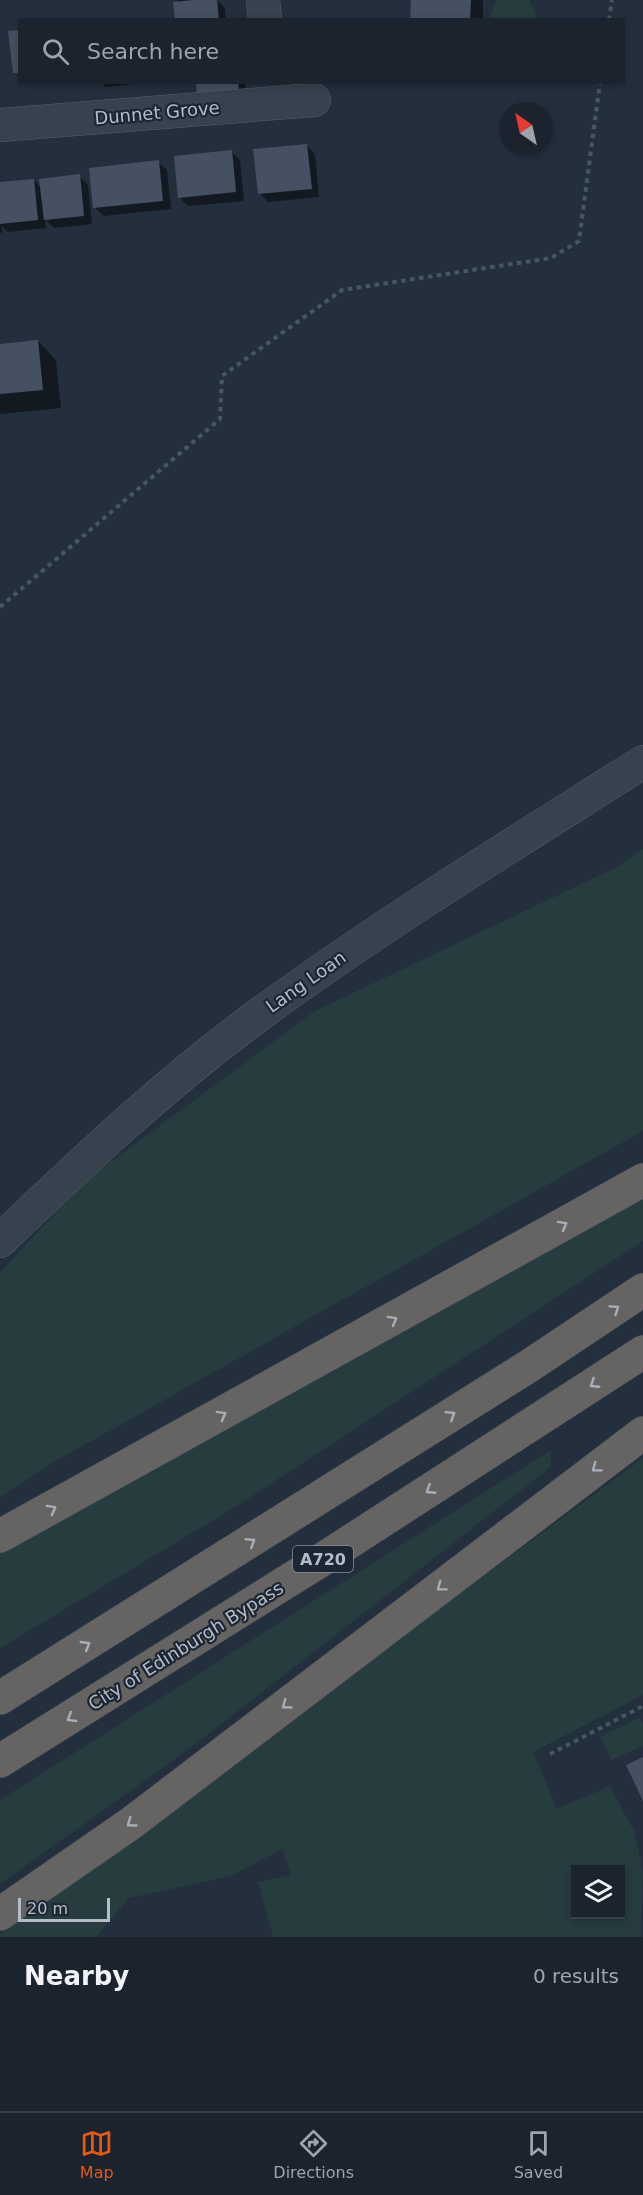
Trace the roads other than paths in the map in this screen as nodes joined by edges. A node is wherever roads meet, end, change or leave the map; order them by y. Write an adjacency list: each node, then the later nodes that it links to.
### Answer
1 (263, 0): 2 (street)
2 (265, 18)
3 (271, 93): 4 (street, Dunnet Grove); 5 (street, Dunnet Grove)
4 (314, 100)
5 (0, 125)
6 (643, 762): 8 (street, Lang Loan)
7 (643, 1180): 12 (highway, one-way to 7)
8 (0, 1241)
9 (643, 1290): 13 (highway, A720, one-way to 9)
10 (643, 1352): 14 (highway, City of Edinburgh Bypass / A720, one-way to 14)
11 (643, 1433): 15 (highway, one-way to 15)
12 (0, 1536)
13 (0, 1698)
14 (0, 1761)
15 (0, 1914)

